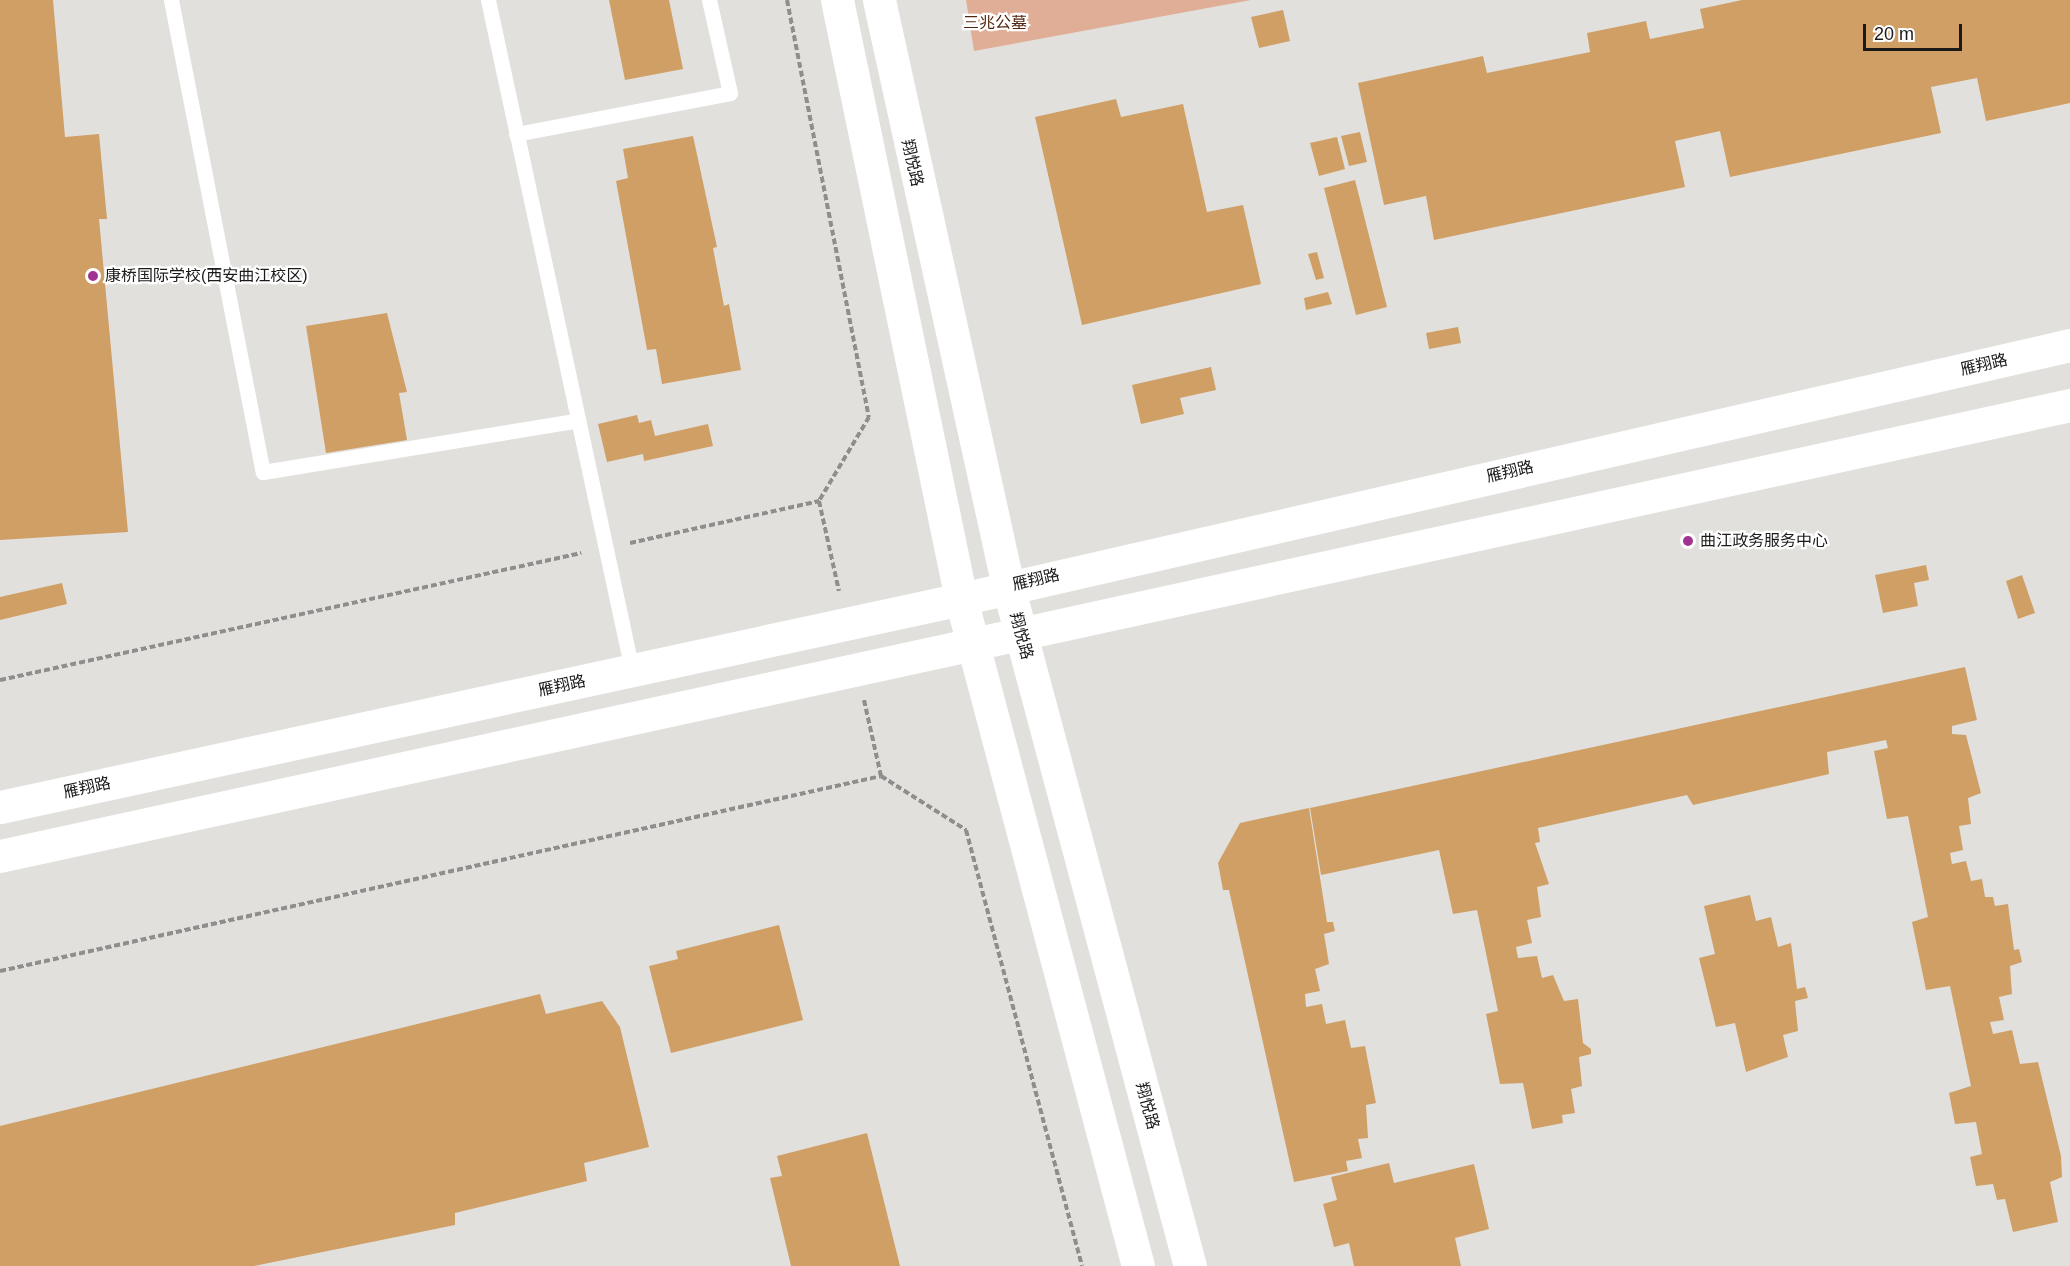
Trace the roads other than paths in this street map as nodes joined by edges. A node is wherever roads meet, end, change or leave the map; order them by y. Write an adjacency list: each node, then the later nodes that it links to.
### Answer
1 (171, 0): 9 (lane)
2 (488, 0): 6 (lane)
3 (710, 0): 6 (lane)
4 (837, 0): 11 (main road)
5 (879, 0): 10 (main road, 翔悦路)
6 (516, 134): 9 (lane)
7 (2070, 345): 10 (main road, 雁翔路)
8 (2070, 405): 12 (main road)
9 (575, 421): 14 (lane)
10 (1008, 586): 11 (main road, 雁翔路); 12 (main road, 翔悦路)
11 (961, 599): 13 (main road); 14 (main road, 雁翔路)
12 (1020, 635): 13 (main road); 18 (main road, 翔悦路)
13 (973, 647): 16 (main road); 17 (main road)
14 (632, 670): 15 (main road, 雁翔路)
15 (0, 807)
16 (0, 856)
17 (1138, 1266)
18 (1190, 1266)

